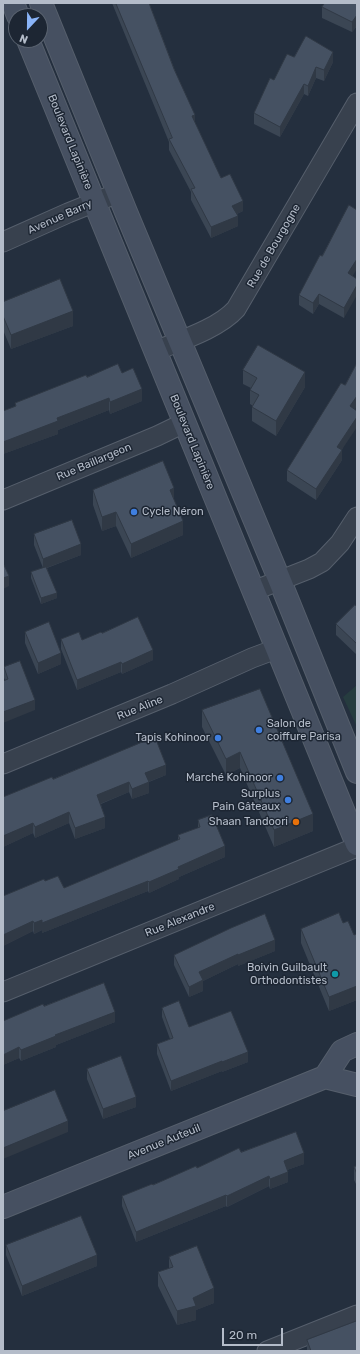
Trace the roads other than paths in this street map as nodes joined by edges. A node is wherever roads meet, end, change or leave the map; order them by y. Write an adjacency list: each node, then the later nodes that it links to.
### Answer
1 (41, 3): 4 (main road)
2 (31, 48): 5 (main road, Boulevard Lapinière)
3 (357, 103): 7 (street, Rue de Bourgogne)
4 (118, 193): 5 (street, Avenue Barry); 7 (main road)
5 (94, 202): 6 (street, Avenue Barry); 8 (main road, Boulevard Lapinière)
6 (3, 242)
7 (180, 340): 8 (street, Rue de Bourgogne); 12 (main road)
8 (155, 351): 9 (main road, Boulevard Lapinière)
9 (184, 423): 10 (street, Rue Baillargeon); 13 (main road, Boulevard Lapinière)
10 (3, 500)
11 (357, 517): 12 (street)
12 (280, 581): 13 (street); 16 (main road)
13 (253, 591): 14 (main road, Boulevard Lapinière)
14 (276, 649): 15 (street, Rue Aline); 17 (main road, Boulevard Lapinière)
15 (3, 764)
16 (357, 772)
17 (357, 844)
18 (357, 847): 19 (street, Rue Alexandre)
19 (3, 992)
20 (357, 1044): 21 (main road)
21 (324, 1076): 22 (main road); 23 (main road, Avenue Auteuil)
22 (357, 1086)
23 (3, 1207)
24 (357, 1315): 25 (street)
25 (267, 1351)

